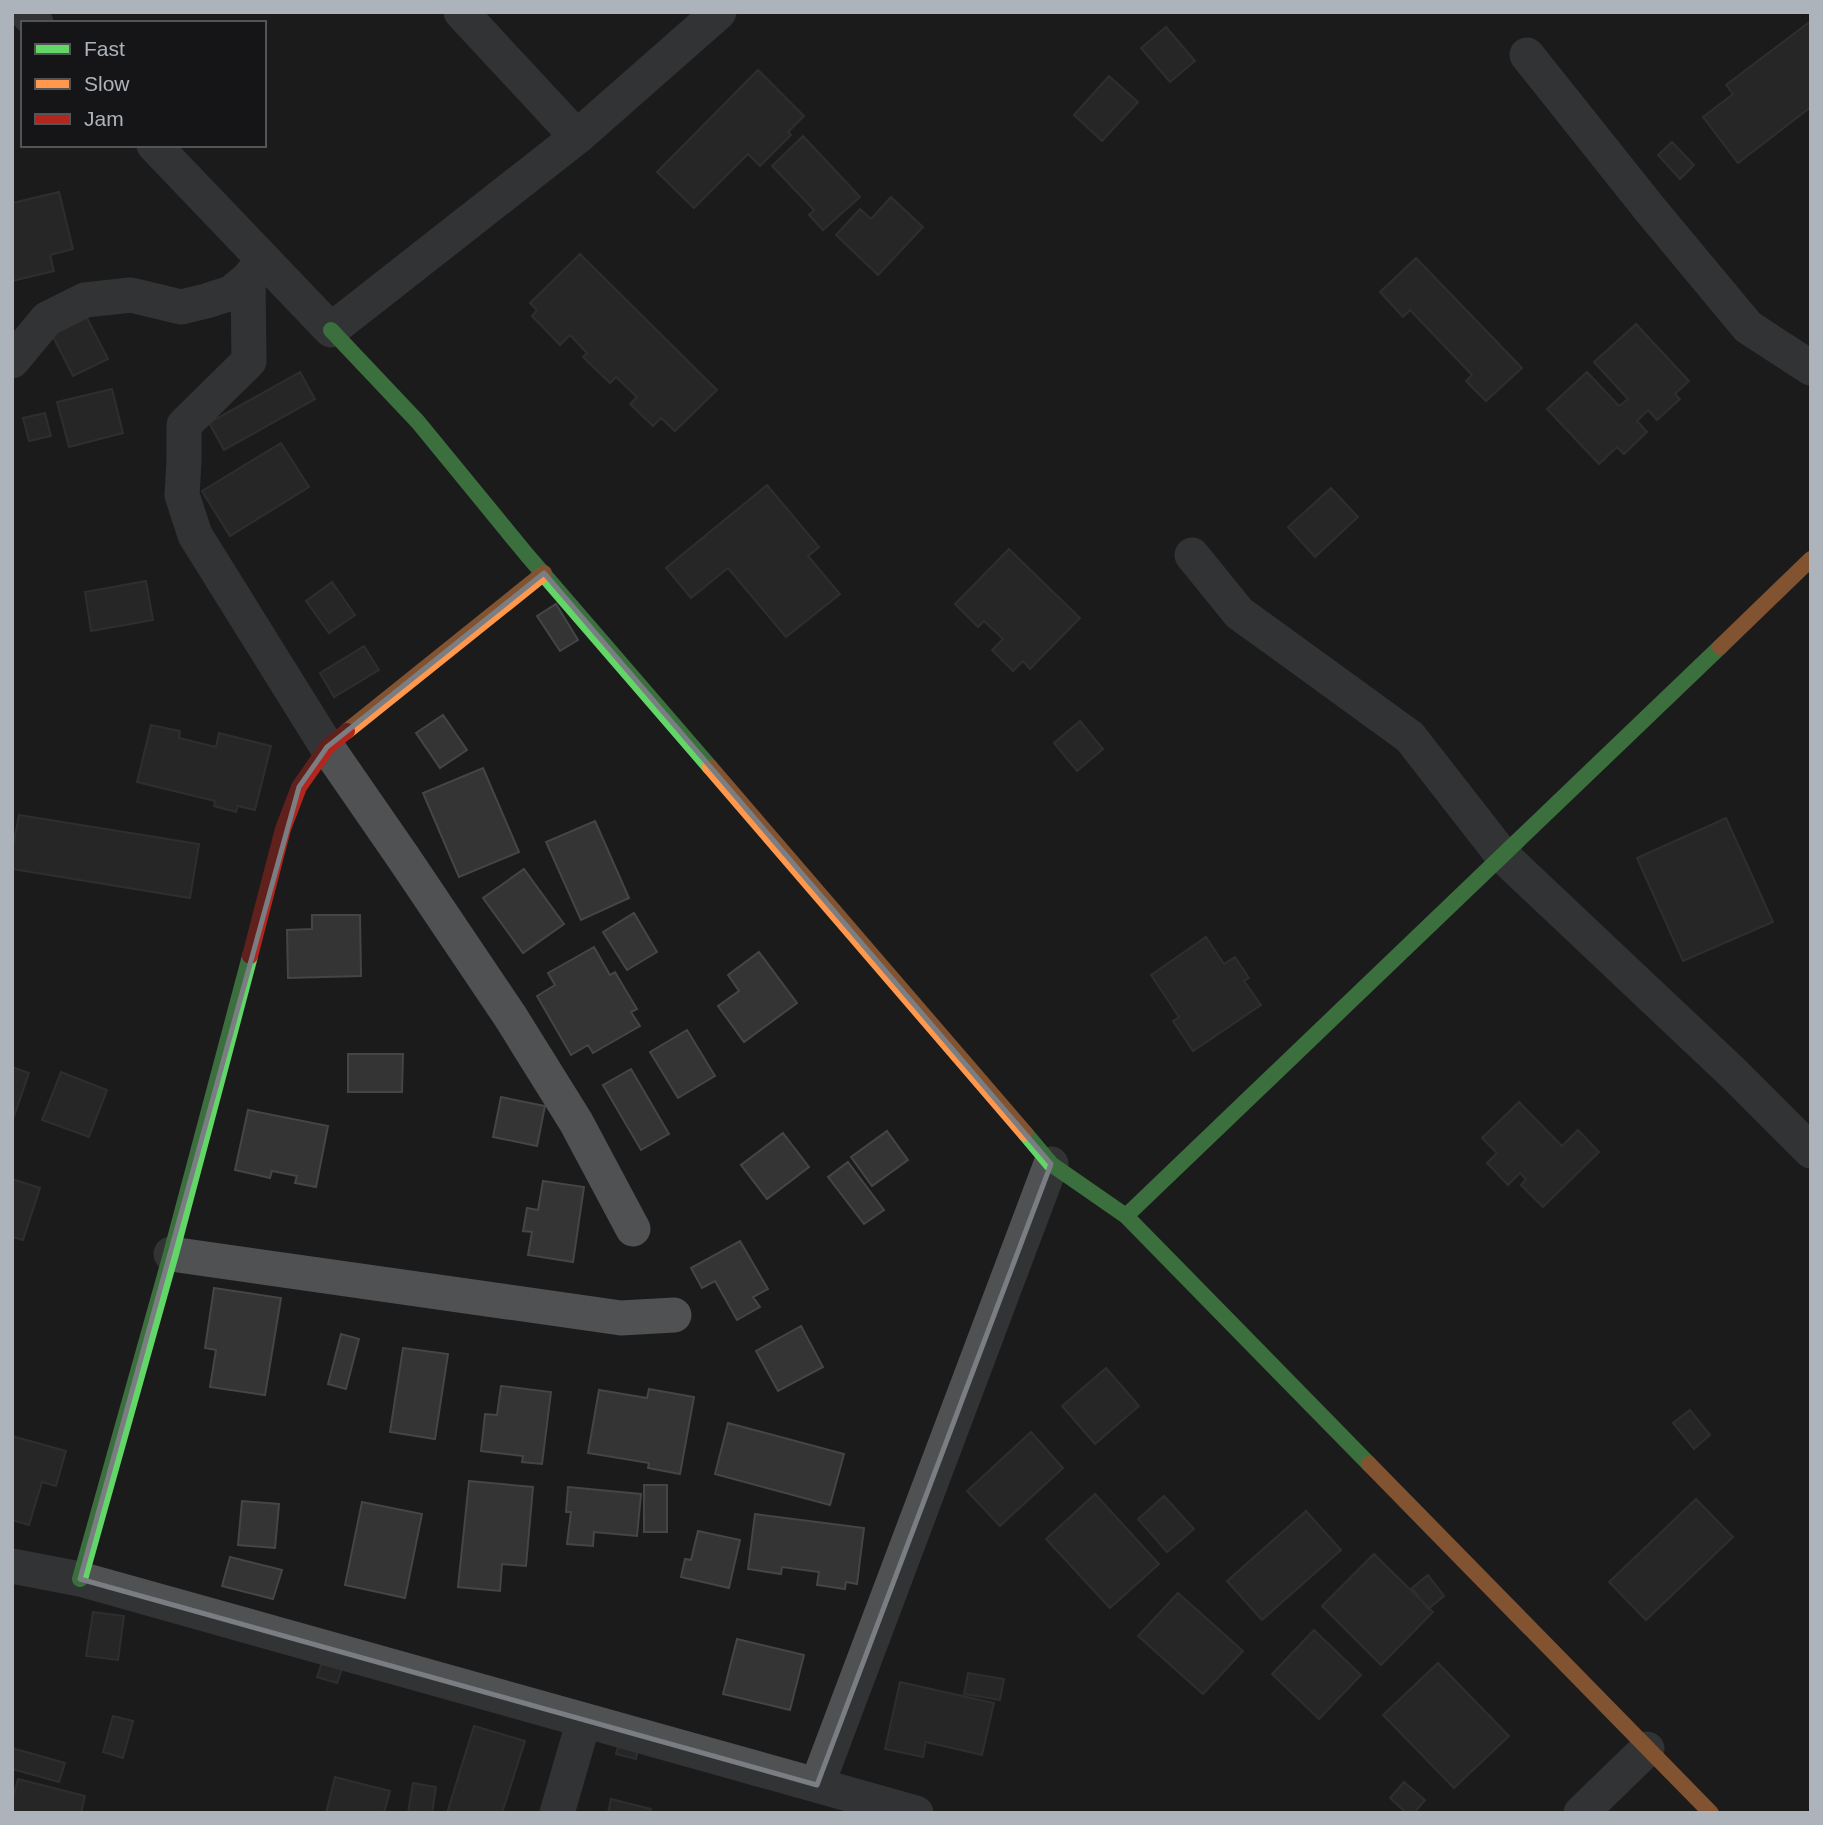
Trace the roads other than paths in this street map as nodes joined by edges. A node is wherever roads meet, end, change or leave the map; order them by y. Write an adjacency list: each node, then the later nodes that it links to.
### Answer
1 (461, 12): 4 (street)
2 (719, 12): 4 (street)
3 (1527, 55): 9 (street)
4 (577, 138): 7 (street)
5 (155, 147): 6 (street)
6 (256, 269): 7 (street); 8 (street); 13 (street)
7 (331, 330): 12 (street)
8 (12, 361)
9 (1811, 368)
10 (1192, 555): 14 (street)
11 (1811, 559): 14 (street)
12 (544, 573): 13 (street); 16 (street)
13 (327, 747): 18 (street); 19 (street)
14 (1502, 855): 15 (street); 17 (street)
15 (1811, 1151)
16 (1051, 1164): 17 (street); 25 (street)
17 (1126, 1216): 24 (street)
18 (633, 1229)
19 (171, 1254): 20 (street); 22 (street)
20 (674, 1315)
21 (12, 1566): 22 (street)
22 (80, 1578): 23 (street)
23 (584, 1720): 25 (street); 26 (street)
24 (1647, 1748): 28 (street); 29 (street)
25 (817, 1785): 27 (street)
26 (557, 1813)
27 (916, 1813)
28 (1581, 1813)
29 (1711, 1813)

